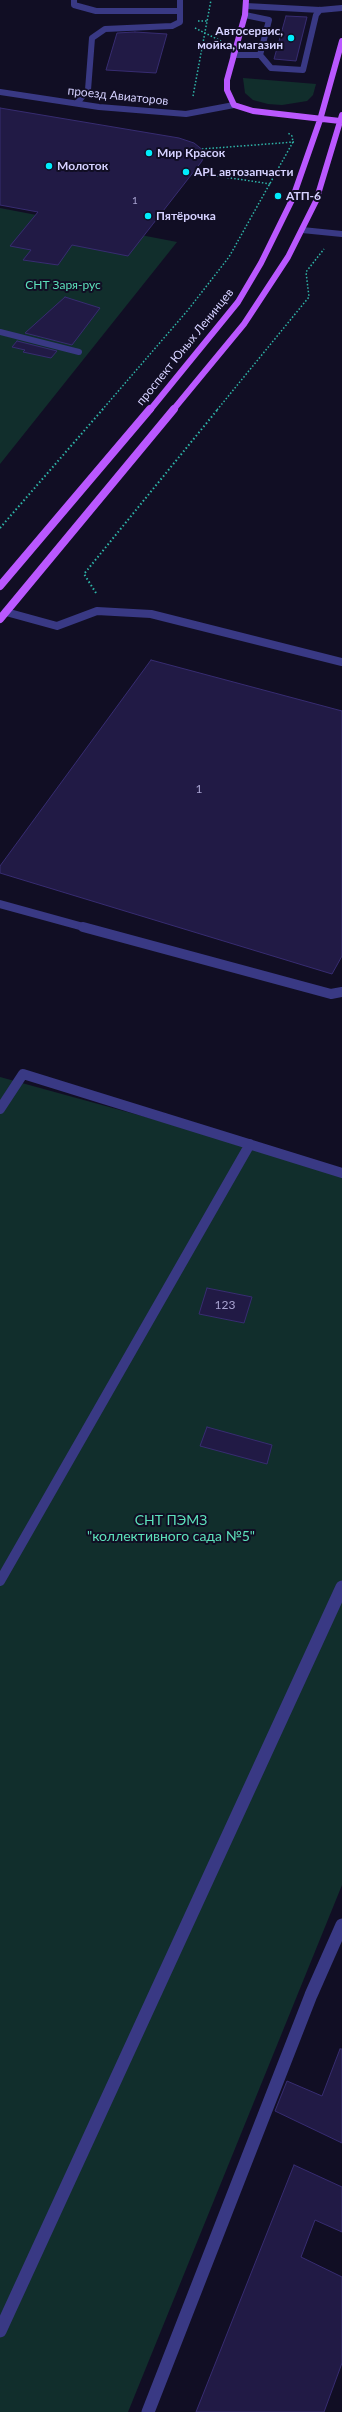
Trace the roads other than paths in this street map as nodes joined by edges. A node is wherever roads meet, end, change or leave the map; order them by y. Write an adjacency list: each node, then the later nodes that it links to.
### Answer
1 (74, 0): 6 (street)
2 (180, 0): 6 (street)
3 (246, 3): 5 (street); 7 (main road)
4 (342, 8): 5 (street)
5 (320, 10): 10 (street)
6 (180, 11): 12 (street)
7 (245, 15): 9 (main road); 10 (street)
8 (342, 41): 15 (main road, проспект Юных Ленинцев)
9 (233, 55): 10 (street); 13 (main road)
10 (260, 55)
11 (0, 92): 12 (street, проезд Авиаторов)
12 (77, 104): 13 (street, проезд Авиаторов)
13 (234, 105): 15 (main road)
14 (341, 118): 15 (main road); 16 (main road)
15 (320, 120): 20 (main road, проспект Юных Ленинцев)
16 (302, 230): 17 (street); 21 (main road)
17 (341, 234)
18 (0, 332): 19 (street)
19 (79, 352)
20 (0, 586)
21 (6, 612): 22 (main road); 23 (street)
22 (0, 619)
23 (342, 662)
24 (0, 904): 25 (street)
25 (342, 992)
26 (0, 1109): 27 (street)
27 (250, 1144): 28 (street); 29 (street)
28 (342, 1173)
29 (0, 1581)
30 (342, 1587): 32 (street)
31 (342, 1925): 33 (street)
32 (0, 2331)
33 (148, 2412)

